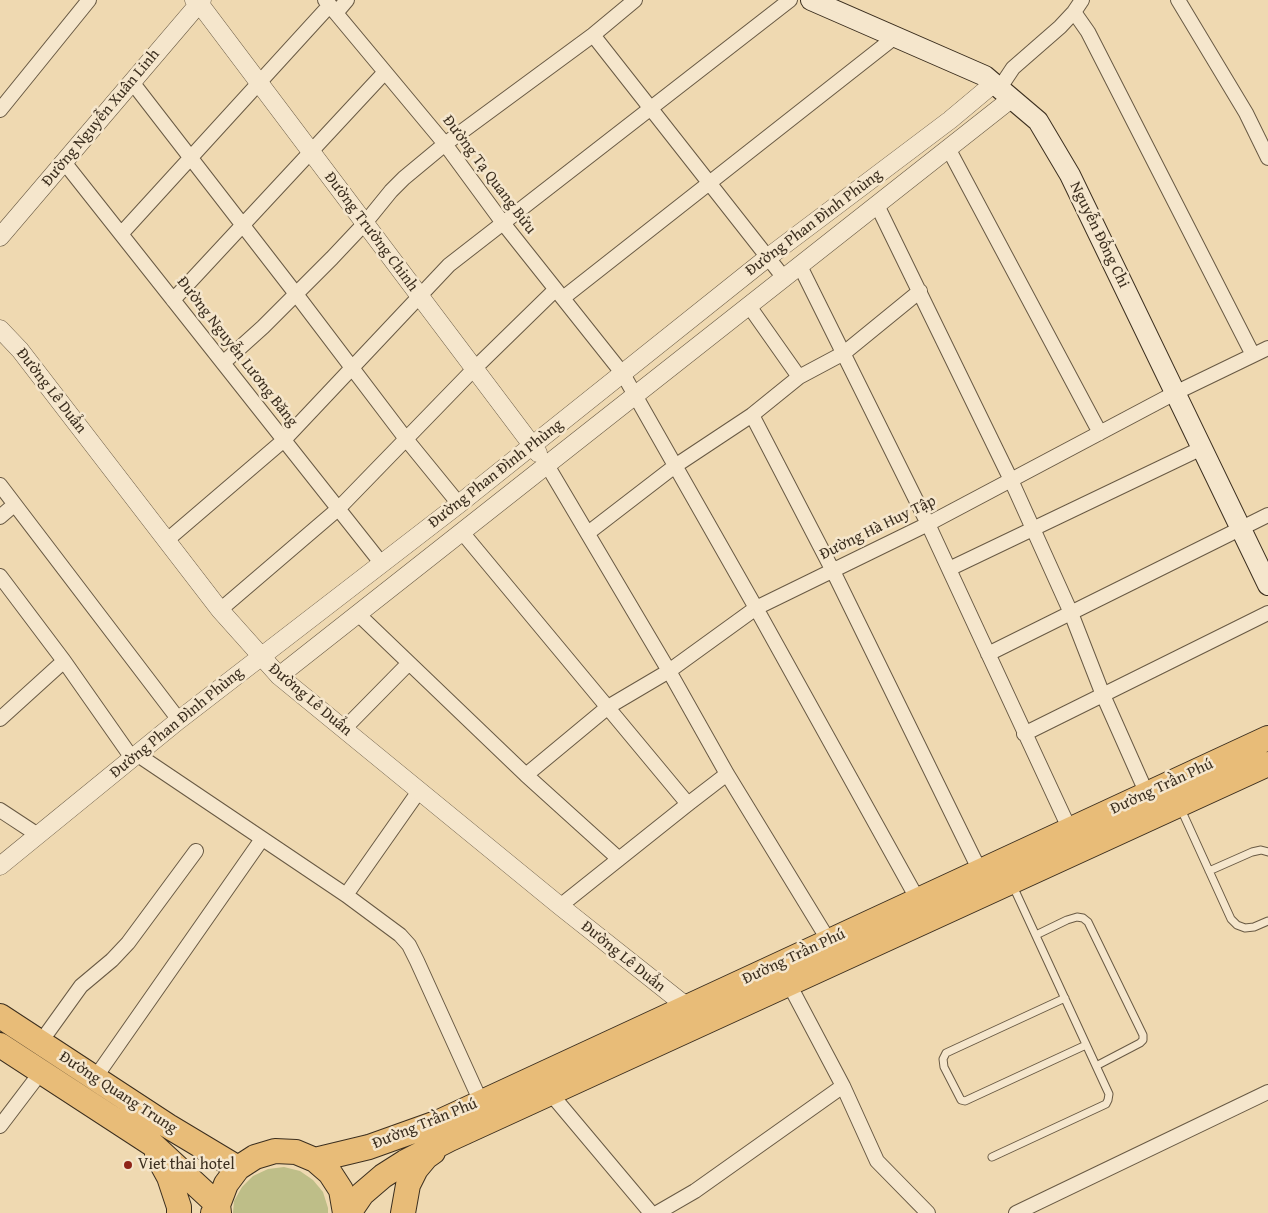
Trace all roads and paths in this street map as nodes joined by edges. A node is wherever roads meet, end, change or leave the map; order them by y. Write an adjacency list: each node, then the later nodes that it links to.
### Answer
1 (88, 0): 18 (street)
2 (347, 0): 9 (street)
3 (634, 0): 11 (street)
4 (790, 0): 17 (street)
5 (1082, 0): 10 (street)
6 (1178, 0): 22 (street)
7 (198, 1): 14 (street, Đường Nguyễn Xuân Linh); 15 (street, Đường Trường Chinh)
8 (818, 1): 12 (main road, Nguyễn Đổng Chi)
9 (331, 6): 13 (street, Đường Tạ Quang Bửu); 15 (street)
10 (1074, 12): 16 (street); 44 (street)
11 (593, 35): 17 (street); 19 (street)
12 (895, 37): 16 (main road, Nguyễn Đổng Chi); 25 (street)
13 (384, 72): 19 (street, Đường Tạ Quang Bửu); 21 (street)
14 (132, 82): 23 (street); 24 (street, Đường Nguyễn Xuân Linh)
15 (259, 82): 21 (street, Đường Trường Chinh); 23 (street)
16 (1001, 90): 20 (street, Đường Phan Đình Phùng); 32 (street, Đường Phan Đình Phùng); 50 (main road, Nguyễn Đổng Chi)
17 (651, 109): 25 (street); 27 (street)
18 (0, 110)
19 (445, 144): 27 (street, Đường Tạ Quang Bửu); 28 (street)
20 (948, 148): 26 (street, Đường Phan Đình Phùng); 53 (street)
21 (310, 151): 28 (street, Đường Trường Chinh); 29 (street)
22 (1268, 158)
23 (191, 160): 29 (street); 30 (street)
24 (64, 162): 30 (street, Đường Nguyễn Lương Băng); 31 (street, Đường Nguyễn Xuân Linh)
25 (708, 182): 32 (street); 37 (street)
26 (877, 205): 33 (street, Đường Phan Đình Phùng); 35 (street)
27 (503, 223): 37 (street, Đường Tạ Quang Bửu); 38 (street)
28 (365, 224): 36 (street); 38 (street, Đường Trường Chinh)
29 (242, 226): 36 (street); 39 (street)
30 (121, 234): 39 (street, Đường Nguyễn Lương Băng)
31 (0, 237)
32 (768, 258): 34 (street); 48 (street, Đường Phan Đình Phùng)
33 (800, 266): 34 (street, Đường Phan Đình Phùng); 43 (street)
34 (784, 278): 40 (street, Đường Phan Đình Phùng)
35 (920, 291): 43 (street); 60 (street)
36 (296, 294): 45 (street); 46 (street)
37 (559, 294): 47 (street); 48 (street, Đường Tạ Quang Bửu)
38 (420, 296): 46 (street); 47 (street, Đường Trường Chinh)
39 (173, 300): 45 (street, Đường Nguyễn Lương Băng)
40 (749, 306): 49 (street); 51 (street, Đường Phan Đình Phùng)
41 (0, 329): 72 (street, Đường Lê Duẩn)
42 (1268, 348): 44 (street, Đường Hà Huy Tập)
43 (844, 353): 49 (street); 67 (street)
44 (1253, 355): 50 (street, Đường Hà Huy Tập)
45 (224, 363): 55 (street, Đường Nguyễn Lương Băng)
46 (352, 369): 54 (street); 55 (street)
47 (474, 369): 54 (street); 56 (street, Đường Trường Chinh)
48 (622, 374): 51 (street, Đường Tạ Quang Bửu); 56 (street, Đường Phan Đình Phùng)
49 (799, 377): 52 (street)
50 (1175, 393): 53 (street, Đường Hà Huy Tập); 57 (main road, Nguyễn Đổng Chi)
51 (634, 396): 58 (street, Đường Phan Đình Phùng); 59 (street, Đường Tạ Quang Bửu)
52 (752, 414): 59 (street); 75 (street)
53 (1100, 433): 60 (street, Đường Hà Huy Tập)
54 (406, 439): 62 (street); 64 (street)
55 (284, 440): 64 (street, Đường Nguyễn Lương Băng); 72 (street)
56 (532, 446): 58 (street, Đường Trường Chinh); 62 (street, Đường Phan Đình Phùng)
57 (1202, 448): 68 (street); 69 (main road, Nguyễn Đổng Chi)
58 (547, 465): 70 (street, Đường Phan Đình Phùng); 71 (street)
59 (675, 466): 71 (street); 78 (street, Đường Tạ Quang Bửu)
60 (1011, 480): 67 (street, Đường Hà Huy Tập); 68 (street)
61 (0, 485): 63 (street)
62 (459, 504): 73 (street, Đường Phan Đình Phùng)
63 (14, 505): 66 (street); 92 (street)
64 (338, 508): 73 (street, Đường Nguyễn Lương Băng); 79 (street)
65 (1268, 515): 69 (street)
66 (0, 517)
67 (928, 524): 74 (street); 75 (street, Đường Hà Huy Tập)
68 (1033, 528): 74 (street); 80 (street)
69 (1241, 530): 77 (main road, Nguyễn Đổng Chi); 80 (street)
70 (461, 531): 82 (street, Đường Phan Đình Phùng); 90 (street)
71 (588, 533): 87 (street)
72 (166, 540): 79 (street, Đường Lê Duẩn)
73 (382, 564): 84 (street, Đường Phan Đình Phùng)
74 (948, 569): 83 (street)
75 (832, 571): 78 (street, Đường Hà Huy Tập); 112 (street)
76 (0, 576): 85 (street)
77 (1268, 585)
78 (756, 608): 87 (street, Đường Hà Huy Tập); 116 (street, Đường Tạ Quang Bửu)
79 (220, 610): 84 (street, Đường Lê Duẩn)
80 (1071, 613): 83 (street); 89 (street)
81 (1268, 613): 89 (street)
82 (358, 614): 86 (street); 88 (street, Đường Phan Đình Phùng)
83 (988, 654): 94 (street)
84 (260, 657): 88 (street, Đường Lê Duẩn); 92 (street, Đường Phan Đình Phùng)
85 (64, 661): 91 (street); 96 (street)
86 (409, 663): 93 (street); 99 (street)
87 (669, 671): 90 (street, Đường Hà Huy Tập); 98 (street)
88 (279, 676): 93 (street, Đường Lê Duẩn)
89 (1103, 695): 94 (street); 101 (street)
90 (608, 707): 99 (street, Đường Hà Huy Tập); 102 (street)
91 (0, 719)
92 (179, 720): 96 (street, Đường Phan Đình Phùng)
93 (344, 729): 100 (street, Đường Lê Duẩn)
94 (1024, 734): 105 (street)
95 (1268, 738): 101 (highway, Đường Trần Phú)
96 (135, 756): 106 (street, Đường Phan Đình Phùng); 107 (street)
97 (1268, 764): 103 (highway, Đường Trần Phú)
98 (727, 774): 102 (street); 120 (street)
99 (526, 775): 110 (street)
100 (419, 791): 115 (street); 117 (street, Đường Lê Duẩn)
101 (1147, 794): 105 (highway, Đường Trần Phú)
102 (688, 804): 110 (street)
103 (1179, 805): 113 (lane); 114 (highway, Đường Trần Phú)
104 (0, 810): 106 (street)
105 (1070, 830): 112 (highway, Đường Trần Phú)
106 (38, 835): 111 (street, Đường Phan Đình Phùng)
107 (262, 839): 115 (street); 130 (street)
108 (196, 851): 125 (street)
109 (1268, 852): 113 (lane)
110 (619, 860): 117 (street)
111 (0, 866)
112 (980, 871): 116 (highway, Đường Trần Phú)
113 (1209, 871): 118 (lane)
114 (1011, 882): 119 (lane); 121 (highway, Đường Trần Phú)
115 (346, 895): 134 (street)
116 (918, 900): 120 (highway, Đường Trần Phú)
117 (560, 906): 123 (street, Đường Lê Duẩn)
118 (1268, 921)
119 (1036, 935): 122 (lane); 128 (lane)
120 (829, 941): 123 (highway, Đường Trần Phú)
121 (789, 984): 131 (street); 133 (highway, Đường Trần Phú)
122 (1065, 998): 127 (lane); 127 (lane)
123 (686, 1006): 134 (highway, Đường Trần Phú)
124 (0, 1016): 125 (highway, Đường Quang Trung)
125 (40, 1043): 130 (highway, Đường Quang Trung)
126 (0, 1045): 129 (highway, Đường Quang Trung)
127 (1086, 1045): 128 (lane)
128 (1096, 1066): 138 (lane)
129 (41, 1072): 135 (street); 137 (highway, Đường Quang Trung)
130 (95, 1078): 140 (highway, Đường Quang Trung)
131 (843, 1086): 146 (street); 147 (street)
132 (1268, 1092): 148 (street)
133 (551, 1094): 136 (highway, Đường Trần Phú); 145 (street)
134 (481, 1102): 139 (highway, Đường Trần Phú)
135 (0, 1126)
136 (450, 1139): 143 (highway, Đường Trần Phú); 144 (highway)
137 (152, 1144): 141 (highway, Đường Quang Trung); 142 (highway)
138 (992, 1158)
139 (315, 1160): 140 (highway); 143 (highway)
140 (238, 1168): 141 (highway)
141 (217, 1210)
142 (179, 1213)
143 (347, 1213)
144 (403, 1213)
145 (651, 1213)
146 (657, 1213)
147 (928, 1213)
148 (1016, 1213)

